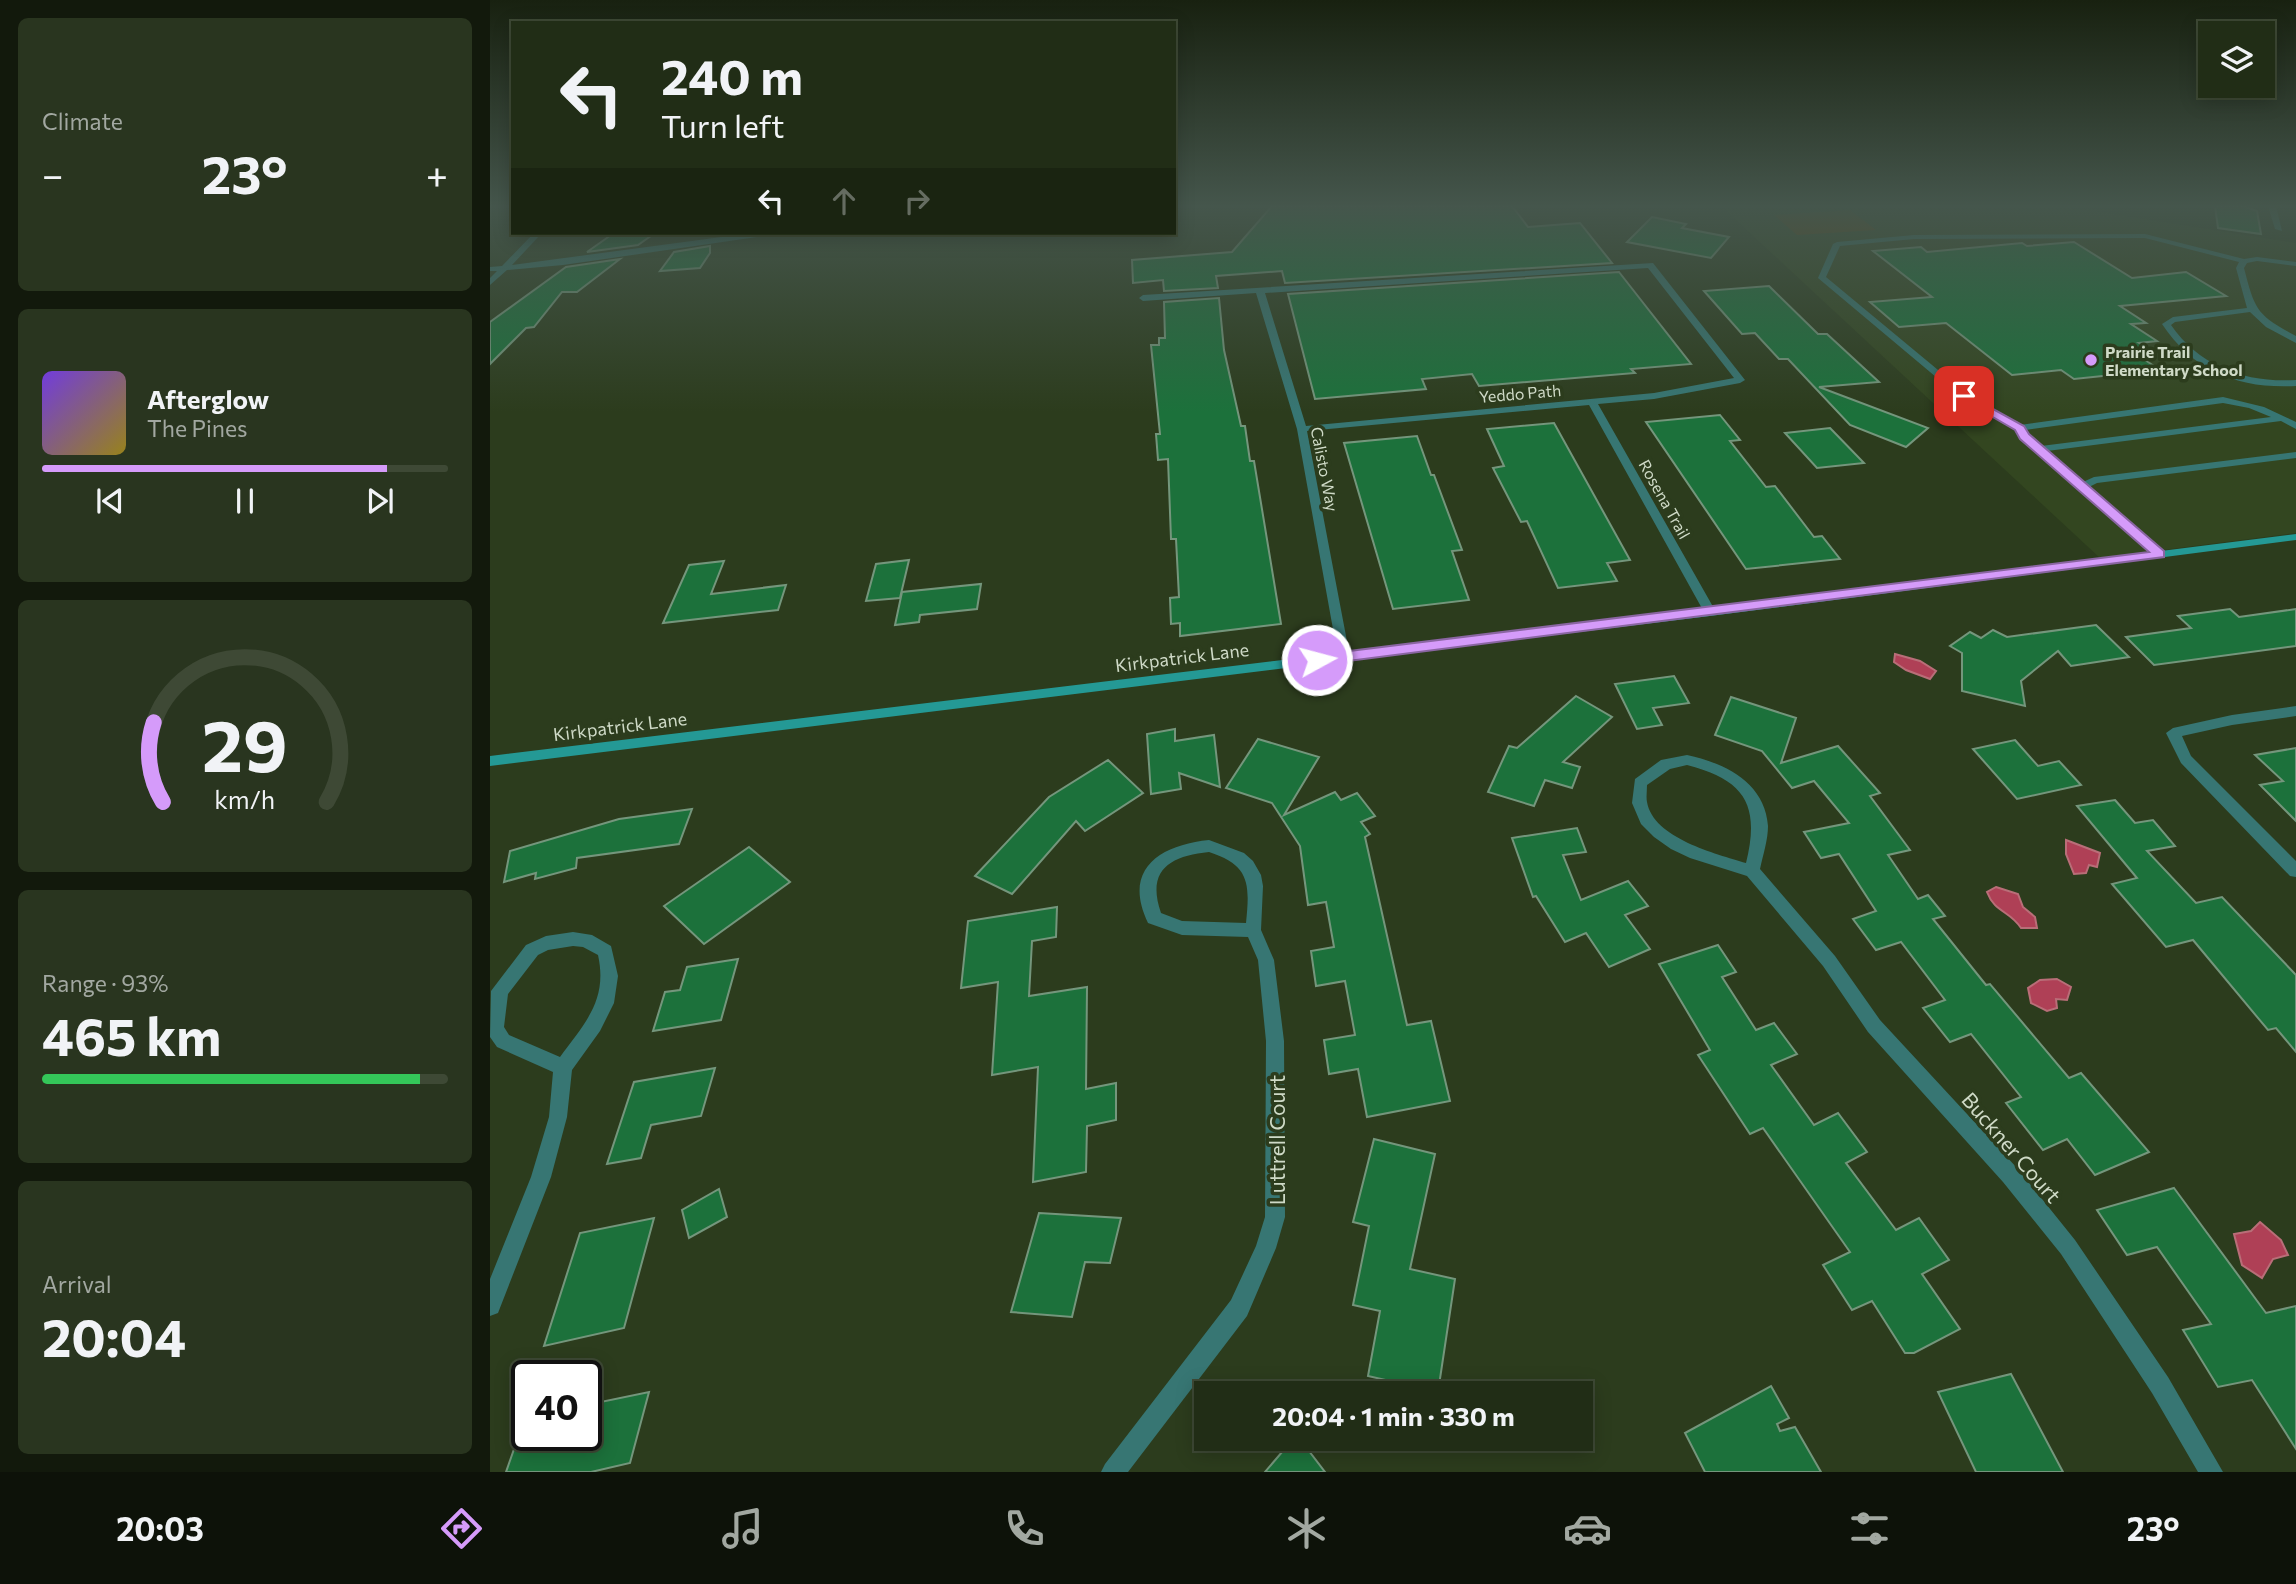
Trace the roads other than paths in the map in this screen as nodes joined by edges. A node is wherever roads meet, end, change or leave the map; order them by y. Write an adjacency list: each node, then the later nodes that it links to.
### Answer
1 (1505, 275): 5 (street, Yeddo Path)
2 (1658, 275): 10 (street, Yeddo Path)
3 (1823, 275): 13 (street)
4 (2242, 275): 7 (street)
5 (1260, 291): 6 (street); 14 (street, Calisto Way)
6 (1143, 298)
7 (2250, 310): 8 (street); 9 (street)
8 (2296, 341)
9 (2296, 383)
10 (1592, 402): 14 (street, Yeddo Path); 20 (street, Rosena Trail)
11 (2283, 418): 12 (street); 13 (street); 15 (street)
12 (2296, 426)
13 (2020, 428): 15 (street)
14 (1302, 429): 21 (street, Calisto Way)
15 (2038, 449): 17 (street)
16 (2296, 455): 17 (street)
17 (2081, 487): 19 (street)
18 (2296, 537): 19 (street, Kirkpatrick Lane)
19 (2160, 554): 20 (street, Kirkpatrick Lane)
20 (1710, 612): 21 (street, Kirkpatrick Lane)
21 (1344, 657): 23 (street, Kirkpatrick Lane)
22 (2296, 711): 25 (street)
23 (490, 761)
24 (1752, 871): 24 (street); 30 (street, Buckner Court)
25 (2296, 871)
26 (1253, 930): 26 (street, Luttrell Court); 29 (street, Luttrell Court)
27 (563, 1067): 27 (street); 28 (street)
28 (490, 1305)
29 (1113, 1472)
30 (2211, 1472)

